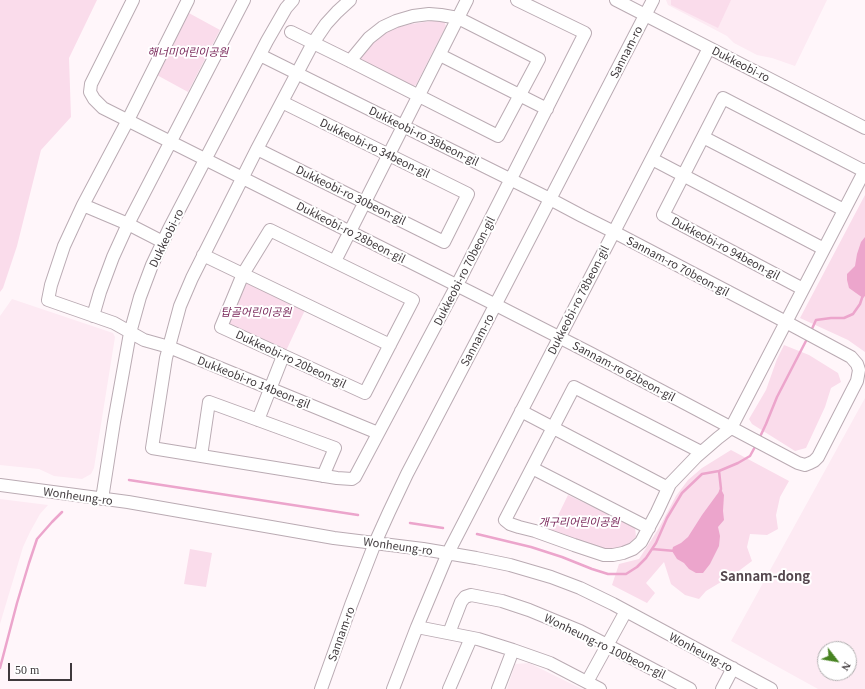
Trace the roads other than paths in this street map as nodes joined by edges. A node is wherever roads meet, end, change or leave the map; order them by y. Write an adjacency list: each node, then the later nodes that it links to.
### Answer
1 (133, 0): 23 (street, Dukkeobi-ro 28beon-gil)
2 (244, 0): 27 (street)
3 (293, 0): 15 (street, Dukkeobi-ro)
4 (350, 0): 13 (street)
5 (467, 0): 11 (street)
6 (517, 0): 22 (street, Dukkeobi-ro 70beon-gil)
7 (616, 0): 10 (street, Dukkeobi-ro)
8 (653, 0): 10 (street, Sannam-ro)
9 (188, 2): 23 (street)
10 (645, 15): 14 (street, Dukkeobi-ro); 36 (street, Sannam-ro)
11 (458, 18): 16 (street); 17 (street); 19 (street)
12 (291, 32): 13 (street)
13 (313, 43): 17 (street); 18 (street)
14 (709, 48): 25 (street, Dukkeobi-ro); 31 (street, Dukkeobi-ro 78beon-gil)
15 (260, 55): 18 (street, Dukkeobi-ro 38beon-gil); 30 (street, Dukkeobi-ro)
16 (440, 55): 19 (street); 20 (street)
17 (350, 61): 20 (street)
18 (297, 73): 21 (street); 24 (street, Dukkeobi-ro 38beon-gil)
19 (520, 95): 20 (street); 22 (street)
20 (419, 96): 24 (street)
21 (282, 102): 28 (street); 29 (street, Dukkeobi-ro 34beon-gil)
22 (547, 109): 35 (street, Dukkeobi-ro 70beon-gil)
23 (128, 120): 27 (street, Dukkeobi-ro 28beon-gil); 38 (street)
24 (404, 126): 29 (street); 35 (street, Dukkeobi-ro 38beon-gil)
25 (865, 128)
26 (703, 137): 32 (street, Dukkeobi-ro 94beon-gil); 33 (street, Dukkeobi-ro 94beon-gil); 39 (street)
27 (171, 142): 30 (street, Dukkeobi-ro 28beon-gil); 40 (street)
28 (257, 149): 34 (street); 37 (street, Dukkeobi-ro 30beon-gil)
29 (389, 155): 37 (street); 44 (street, Dukkeobi-ro 34beon-gil)
30 (206, 159): 34 (street, Dukkeobi-ro 28beon-gil); 43 (street, Dukkeobi-ro)
31 (652, 159): 33 (street); 42 (street, Dukkeobi-ro 78beon-gil)
32 (865, 170): 39 (street, Dukkeobi-ro 94beon-gil)
33 (683, 175): 45 (street); 50 (street, Dukkeobi-ro 94beon-gil)
34 (243, 178): 41 (street, Dukkeobi-ro 28beon-gil); 46 (street)
35 (511, 179): 36 (street, Dukkeobi-ro 38beon-gil); 49 (street, Dukkeobi-ro 70beon-gil)
36 (550, 199): 42 (street, Sannam-ro 70beon-gil); 51 (street, Sannam-ro)
37 (365, 203): 41 (street); 44 (street, Dukkeobi-ro 30beon-gil)
38 (83, 205): 40 (street); 52 (street, Dukkeobi-ro 14beon-gil)
39 (844, 210): 45 (street, Dukkeobi-ro 94beon-gil)
40 (128, 224): 43 (street); 52 (street)
41 (350, 232): 47 (street); 49 (street, Dukkeobi-ro 28beon-gil)
42 (614, 232): 53 (street, Sannam-ro 70beon-gil); 55 (street, Dukkeobi-ro 78beon-gil)
43 (163, 242): 54 (street, Dukkeobi-ro)
44 (444, 242)
45 (824, 249): 50 (street, Dukkeobi-ro 94beon-gil)
46 (203, 255): 48 (street); 57 (street)
47 (335, 262): 48 (street, Dukkeobi-ro 20beon-gil); 56 (street, Dukkeobi-ro 20beon-gil)
48 (243, 274): 56 (street); 58 (street, Dukkeobi-ro 20beon-gil)
49 (457, 285): 51 (street, Dukkeobi-ro 28beon-gil); 64 (street, Dukkeobi-ro 70beon-gil)
50 (803, 289): 53 (street, Dukkeobi-ro 94beon-gil)
51 (496, 304): 55 (street, Sannam-ro 62beon-gil); 74 (street, Sannam-ro)
52 (93, 316): 54 (street, Dukkeobi-ro 14beon-gil)
53 (786, 322): 63 (street, Dukkeobi-ro 94beon-gil); 67 (street, Sannam-ro 70beon-gil)
54 (130, 333): 57 (street, Dukkeobi-ro 14beon-gil); 72 (street, Dukkeobi-ro)
55 (559, 337): 60 (street, Dukkeobi-ro 78beon-gil); 63 (street, Sannam-ro 62beon-gil)
56 (390, 345): 58 (street, Dukkeobi-ro 20beon-gil)
57 (169, 347): 59 (street, Dukkeobi-ro 14beon-gil); 66 (street, Dukkeobi-ro 70beon-gil)
58 (283, 356): 59 (street)
59 (270, 389): 61 (street); 64 (street, Dukkeobi-ro 14beon-gil)
60 (521, 411): 62 (street); 75 (street, Dukkeobi-ro 78beon-gil)
61 (258, 420): 66 (street); 69 (street)
62 (553, 428): 65 (street); 68 (street); 71 (street)
63 (731, 428): 65 (street, Dukkeobi-ro 94beon-gil); 67 (street, Sannam-ro 62beon-gil)
64 (378, 433): 69 (street, Dukkeobi-ro 70beon-gil)
65 (701, 452): 71 (street, Dukkeobi-ro 94beon-gil)
66 (201, 456): 69 (street, Dukkeobi-ro 70beon-gil)
67 (789, 459)
68 (532, 468): 73 (street); 73 (street, Dukkeobi-ro 94beon-gil)
69 (323, 476)
70 (0, 485): 72 (street, Wonheung-ro)
71 (668, 488): 73 (street, Dukkeobi-ro 94beon-gil)
72 (102, 499): 74 (street, Wonheung-ro)
73 (649, 528)
74 (375, 543): 75 (street, Wonheung-ro); 84 (street, Sannam-ro)
75 (448, 553): 76 (street, Wonheung-ro); 77 (street, Dukkeobi-ro 78beon-gil)
76 (626, 611): 80 (street); 82 (street, Wonheung-ro)
77 (417, 627): 78 (street); 85 (street, Dukkeobi-ro 78beon-gil)
78 (449, 633): 79 (street); 80 (street, Wonheung-ro 100beon-gil)
79 (471, 638): 81 (street); 86 (street)
80 (607, 645): 83 (street); 89 (street, Wonheung-ro 100beon-gil)
81 (513, 650): 83 (street); 87 (street)
82 (733, 668): 90 (street); 91 (street, Wonheung-ro)
83 (587, 682): 88 (street)
84 (321, 689)
85 (393, 689)
86 (449, 689)
87 (498, 689)
88 (600, 689)
89 (690, 689)
90 (722, 689)
91 (771, 689)

